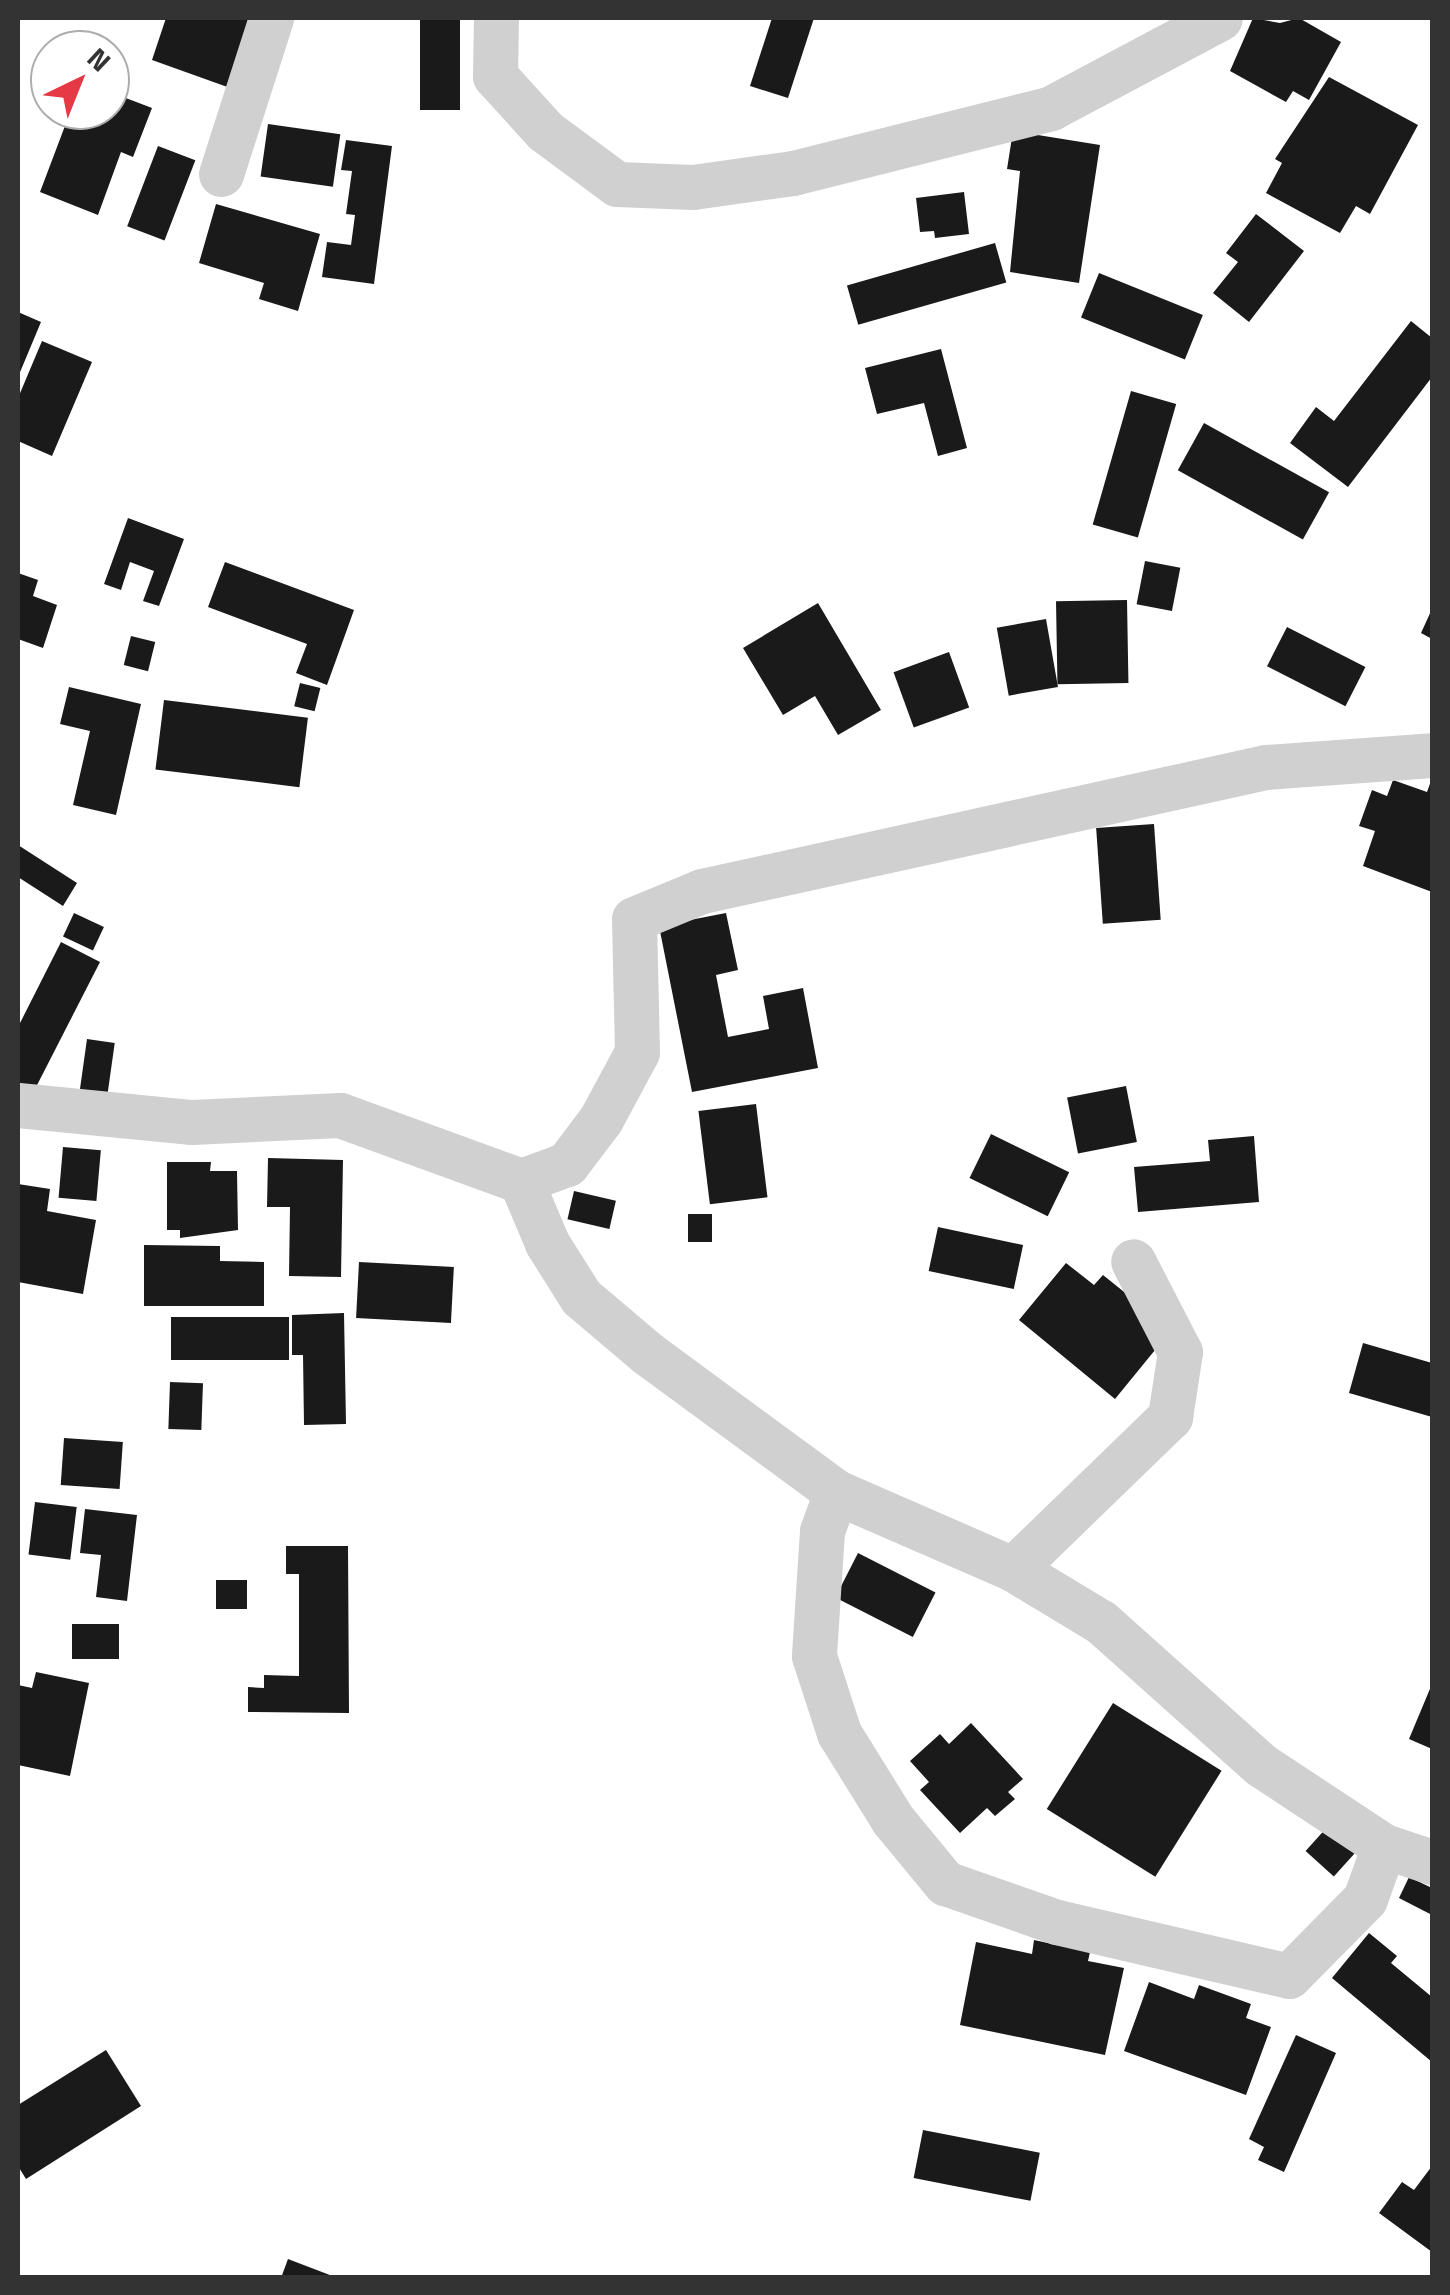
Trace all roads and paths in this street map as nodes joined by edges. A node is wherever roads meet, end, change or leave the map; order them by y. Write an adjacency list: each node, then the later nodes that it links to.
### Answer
1 (271, 18): 4 (street)
2 (496, 18): 3 (street)
3 (1220, 18)
4 (220, 174)
5 (1432, 755): 7 (street)
6 (18, 1105): 7 (street)
7 (521, 1182): 9 (street)
8 (1133, 1261): 10 (street)
9 (836, 1492): 10 (street); 11 (street)
10 (1013, 1569): 11 (street)
11 (1384, 1846): 12 (street)
12 (1432, 1862)

